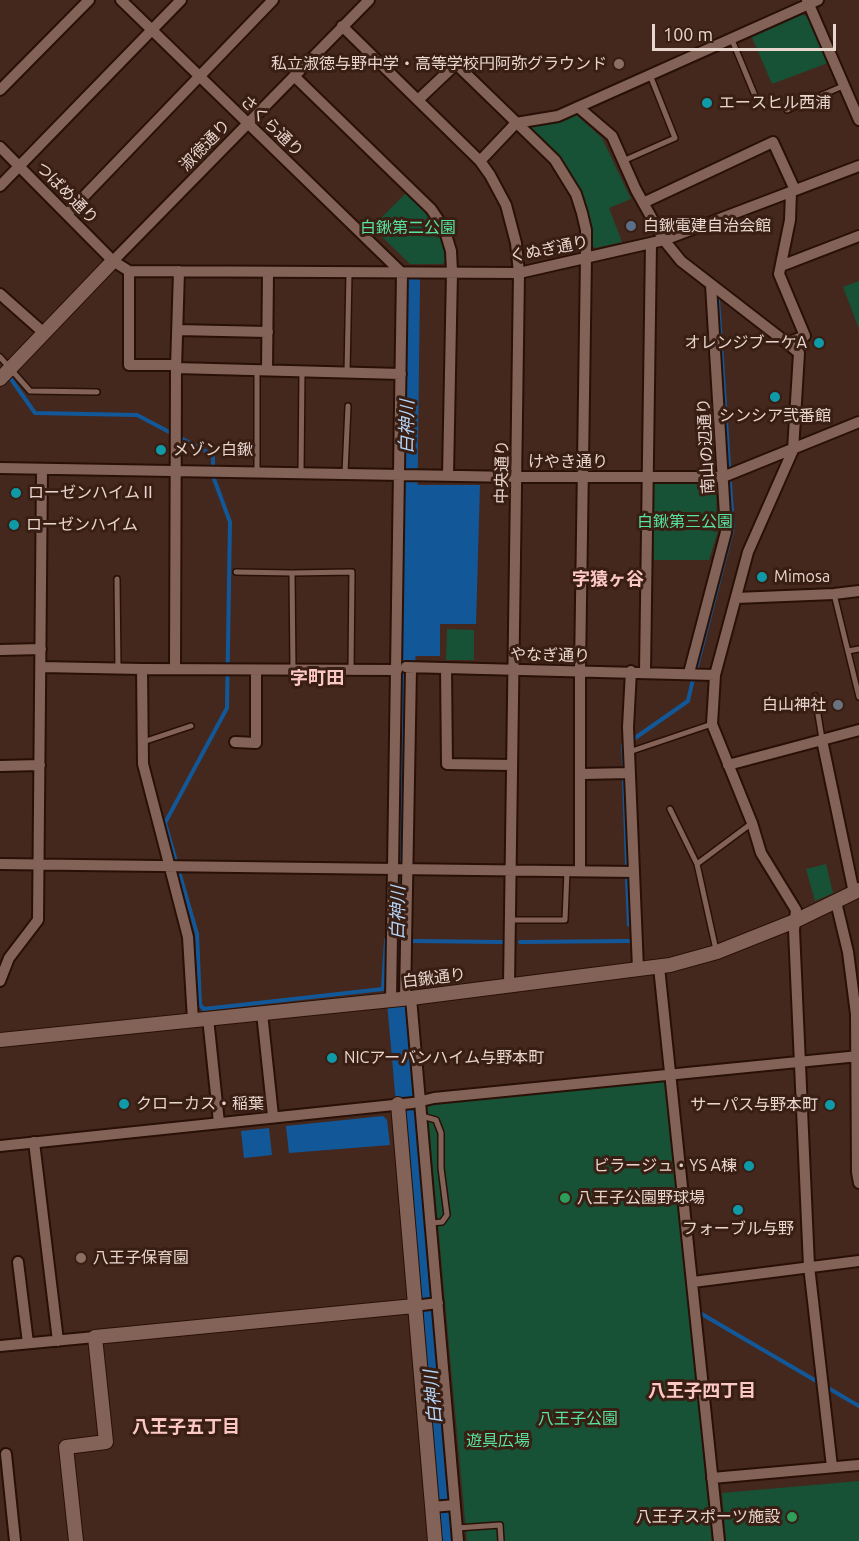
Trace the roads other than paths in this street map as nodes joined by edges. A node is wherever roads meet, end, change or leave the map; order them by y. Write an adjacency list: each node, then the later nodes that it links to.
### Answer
1 (89, 0): 14 (street)
2 (121, 0): 8 (street, さくら通り)
3 (181, 0): 8 (street)
4 (273, 0): 11 (street)
5 (369, 0): 7 (street, 淑徳通り)
6 (811, 2): 9 (street); 13 (street)
7 (342, 26): 12 (street, 淑徳通り); 16 (street, 中央通り)
8 (152, 30): 11 (street, さくら通り); 25 (street)
9 (732, 40): 10 (street); 15 (lane)
10 (650, 75): 17 (street); 24 (lane)
11 (198, 76): 21 (street, さくら通り); 30 (street)
12 (294, 76): 21 (street, 淑徳通り); 40 (street)
13 (843, 86): 18 (lane); 19 (street)
14 (0, 90)
15 (756, 98)
16 (418, 100): 20 (street); 23 (street, 中央通り)
17 (578, 107): 20 (street); 24 (street)
18 (787, 110)
19 (859, 120)
20 (516, 123): 23 (street); 34 (street)
21 (247, 124): 35 (street, 淑徳通り); 42 (street, さくら通り)
22 (0, 147): 25 (street, つばめ通り)
23 (480, 160): 43 (street, 中央通り)
24 (623, 161): 29 (street)
25 (20, 166): 27 (street); 30 (street, つばめ通り)
26 (859, 166): 28 (street, くぬぎ通り)
27 (0, 186)
28 (793, 191): 29 (street); 32 (street, くぬぎ通り); 36 (street)
29 (643, 202): 32 (street)
30 (67, 214): 35 (street, つばめ通り)
31 (859, 236): 36 (street)
32 (664, 240): 33 (street, くぬぎ通り); 44 (street)
33 (651, 243): 34 (street, くぬぎ通り); 72 (street)
34 (586, 257): 43 (street, くぬぎ通り); 71 (street)
35 (113, 261): 37 (street, つばめ通り); 48 (street)
36 (781, 266): 49 (street)
37 (129, 271): 38 (street, くぬぎ通り); 51 (street)
38 (179, 271): 39 (street, くぬぎ通り); 46 (street)
39 (268, 272): 41 (street, くぬぎ通り); 47 (street)
40 (452, 272): 42 (street, くぬぎ通り); 43 (street, くぬぎ通り); 69 (street)
41 (349, 273): 42 (street, くぬぎ通り); 55 (lane)
42 (402, 273): 56 (street)
43 (519, 273): 70 (street, 中央通り)
44 (711, 285): 49 (street); 73 (street, 南山の辺通り)
45 (0, 294): 48 (street)
46 (177, 330): 47 (street); 51 (street)
47 (268, 332): 53 (street)
48 (44, 333): 52 (street)
49 (787, 344): 61 (street)
50 (0, 357): 52 (lane)
51 (176, 367): 53 (street); 64 (street)
52 (11, 368): 57 (street); 58 (lane)
53 (262, 370): 54 (street); 65 (lane)
54 (302, 371): 55 (street); 66 (lane)
55 (347, 372): 56 (street)
56 (401, 374): 68 (street)
57 (0, 379)
58 (97, 392)
59 (348, 406): 67 (lane)
60 (859, 422): 61 (street)
61 (793, 450): 73 (street); 79 (street)
62 (0, 468): 63 (street, けやき通り)
63 (42, 469): 64 (street, けやき通り); 82 (street)
64 (176, 470): 65 (street, けやき通り); 90 (street)
65 (256, 472): 66 (street, けやき通り)
66 (301, 473): 67 (street, けやき通り)
67 (345, 474): 68 (street, けやき通り)
68 (400, 475): 69 (street, けやき通り); 85 (street)
69 (448, 475): 70 (street, けやき通り)
70 (517, 477): 71 (street, けやき通り); 91 (street, 中央通り)
71 (584, 477): 72 (street, けやき通り); 95 (street)
72 (648, 477): 73 (street, けやき通り); 97 (street)
73 (723, 477): 98 (street, 南山の辺通り)
74 (236, 572): 75 (lane)
75 (292, 573): 93 (lane); 94 (lane)
76 (117, 579): 88 (lane)
77 (859, 591): 78 (street)
78 (834, 594): 79 (street); 83 (lane)
79 (736, 598): 99 (street)
80 (859, 649): 83 (lane)
81 (0, 650): 82 (street)
82 (41, 650): 84 (street)
83 (848, 651): 101 (lane)
84 (41, 667): 88 (street, やなぎ通り); 109 (street)
85 (397, 668): 86 (street, やなぎ通り); 94 (street, やなぎ通り); 121 (street)
86 (410, 668): 87 (street, やなぎ通り); 122 (street)
87 (446, 668): 91 (street, やなぎ通り); 110 (street)
88 (118, 669): 89 (street, やなぎ通り)
89 (142, 669): 90 (street, やなぎ通り); 106 (street)
90 (176, 669): 92 (street, やなぎ通り)
91 (514, 669): 95 (street, やなぎ通り); 110 (street, 中央通り)
92 (256, 670): 93 (street, やなぎ通り); 107 (street)
93 (293, 670): 94 (street, やなぎ通り)
94 (351, 670)
95 (580, 670): 96 (street, やなぎ通り); 114 (street)
96 (631, 671): 97 (street, やなぎ通り); 108 (street)
97 (645, 672): 98 (street, やなぎ通り)
98 (689, 673): 99 (street, やなぎ通り)
99 (716, 675): 102 (street)
100 (815, 696): 105 (lane)
101 (859, 697)
102 (712, 724): 108 (lane); 111 (street)
103 (191, 726): 106 (lane)
104 (859, 730): 105 (street)
105 (822, 740): 111 (street); 127 (street)
106 (143, 742): 120 (street)
107 (235, 742)
108 (629, 752): 113 (street)
109 (40, 765): 112 (street); 118 (street)
110 (511, 765): 123 (street, 中央通り)
111 (728, 765): 116 (street)
112 (0, 766)
113 (630, 773): 114 (street); 126 (street)
114 (582, 774): 125 (street)
115 (670, 808): 119 (lane)
116 (752, 823): 119 (lane); 130 (street)
117 (0, 864): 118 (street)
118 (40, 864): 120 (street); 134 (street)
119 (697, 864): 131 (lane)
120 (170, 866): 121 (street); 139 (street)
121 (394, 869): 122 (street); 136 (street)
122 (407, 870): 123 (street); 136 (street)
123 (510, 870): 124 (street); 129 (street, 中央通り)
124 (567, 871): 125 (street); 129 (lane)
125 (580, 871): 126 (street)
126 (634, 872): 133 (street)
127 (856, 891): 128 (street, 白鍬通り)
128 (837, 902): 130 (street, 白鍬通り); 141 (street)
129 (510, 920): 135 (street, 中央通り)
130 (795, 921): 131 (street, 白鍬通り); 142 (street)
131 (717, 952): 132 (street, 白鍬通り)
132 (659, 967): 133 (street, 白鍬通り); 143 (street)
133 (638, 969): 135 (street, 白鍬通り)
134 (0, 981)
135 (509, 984): 136 (street, 白鍬通り)
136 (401, 999): 137 (street, 白鍬通り); 144 (street)
137 (262, 1013): 138 (street, 白鍬通り); 145 (street)
138 (208, 1018): 139 (street, 白鍬通り); 147 (street)
139 (193, 1020): 140 (street, 白鍬通り)
140 (0, 1040)
141 (858, 1056): 142 (street); 150 (street)
142 (801, 1062): 143 (street); 154 (street)
143 (670, 1074): 144 (street); 155 (street)
144 (408, 1103): 145 (street); 146 (street); 156 (street)
145 (273, 1116): 147 (street)
146 (422, 1116): 151 (street); 151 (lane)
147 (219, 1122): 148 (street)
148 (34, 1142): 149 (street); 158 (street)
149 (0, 1146)
150 (859, 1183)
151 (431, 1223): 156 (street)
152 (859, 1261): 154 (street)
153 (18, 1262): 159 (street)
154 (809, 1266): 155 (street); 163 (street)
155 (693, 1282): 164 (street)
156 (426, 1305): 157 (street); 165 (street); 166 (street)
157 (95, 1337): 158 (street); 169 (street)
158 (58, 1341): 159 (street)
159 (28, 1343): 160 (street)
160 (0, 1346)
161 (6, 1455): 168 (street)
162 (859, 1464): 163 (street)
163 (832, 1467): 164 (street)
164 (712, 1478): 173 (street)
165 (453, 1505): 166 (street); 167 (street)
166 (435, 1506): 170 (street)
167 (457, 1528): 171 (street); 172 (lane)
168 (15, 1541)
169 (75, 1541)
170 (435, 1541)
171 (458, 1541)
172 (501, 1541)
173 (718, 1541)

